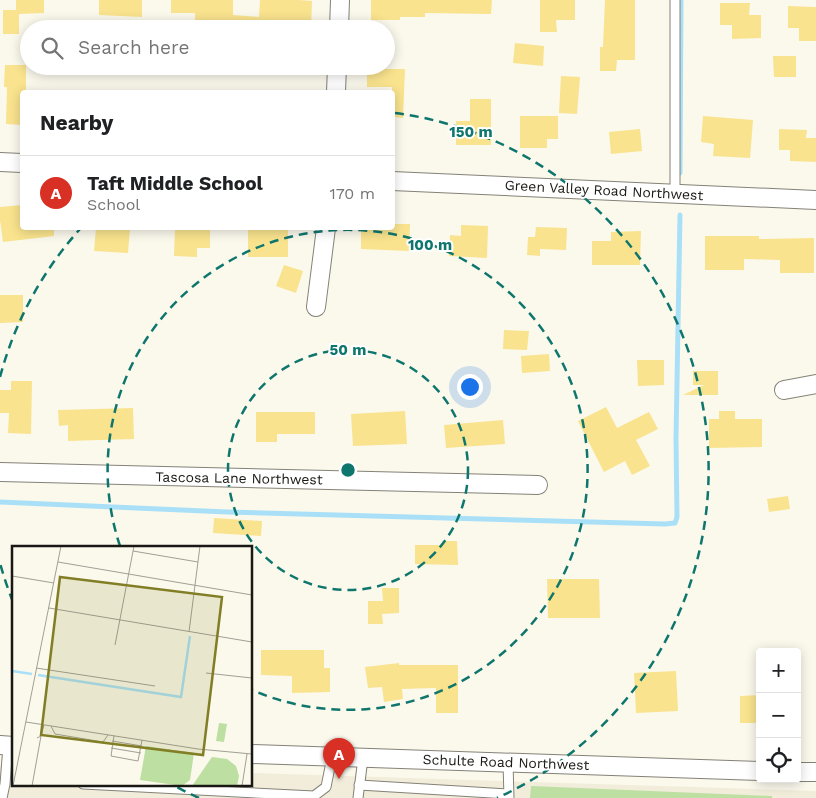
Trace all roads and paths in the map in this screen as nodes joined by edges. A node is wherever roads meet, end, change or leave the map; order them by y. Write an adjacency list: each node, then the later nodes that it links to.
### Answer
1 (340, 0): 3 (street)
2 (675, 0): 9 (lane)
3 (339, 20)
4 (337, 75): 5 (street)
5 (336, 90)
6 (0, 162): 7 (street)
7 (20, 163)
8 (395, 181): 9 (street, Green Valley Road Northwest)
9 (675, 194): 10 (street, Green Valley Road Northwest)
10 (816, 200)
11 (326, 230): 12 (street)
12 (316, 306)
13 (816, 384): 14 (street)
14 (784, 390)
15 (0, 472): 16 (street, Tascosa Lane Northwest)
16 (538, 486)
17 (7, 746): 28 (lane)
18 (252, 754): 19 (street, Schulte Road Northwest)
19 (332, 757): 20 (street, Schulte Road Northwest); 26 (lane)
20 (363, 758): 21 (street, Schulte Road Northwest); 25 (lane)
21 (508, 762): 22 (street, Schulte Road Northwest); 27 (lane)
22 (756, 770)
23 (801, 772): 24 (street)
24 (816, 772)
25 (359, 785): 27 (lane); 29 (lane)
26 (122, 786)
27 (509, 796)
28 (2, 798)
29 (358, 798)

